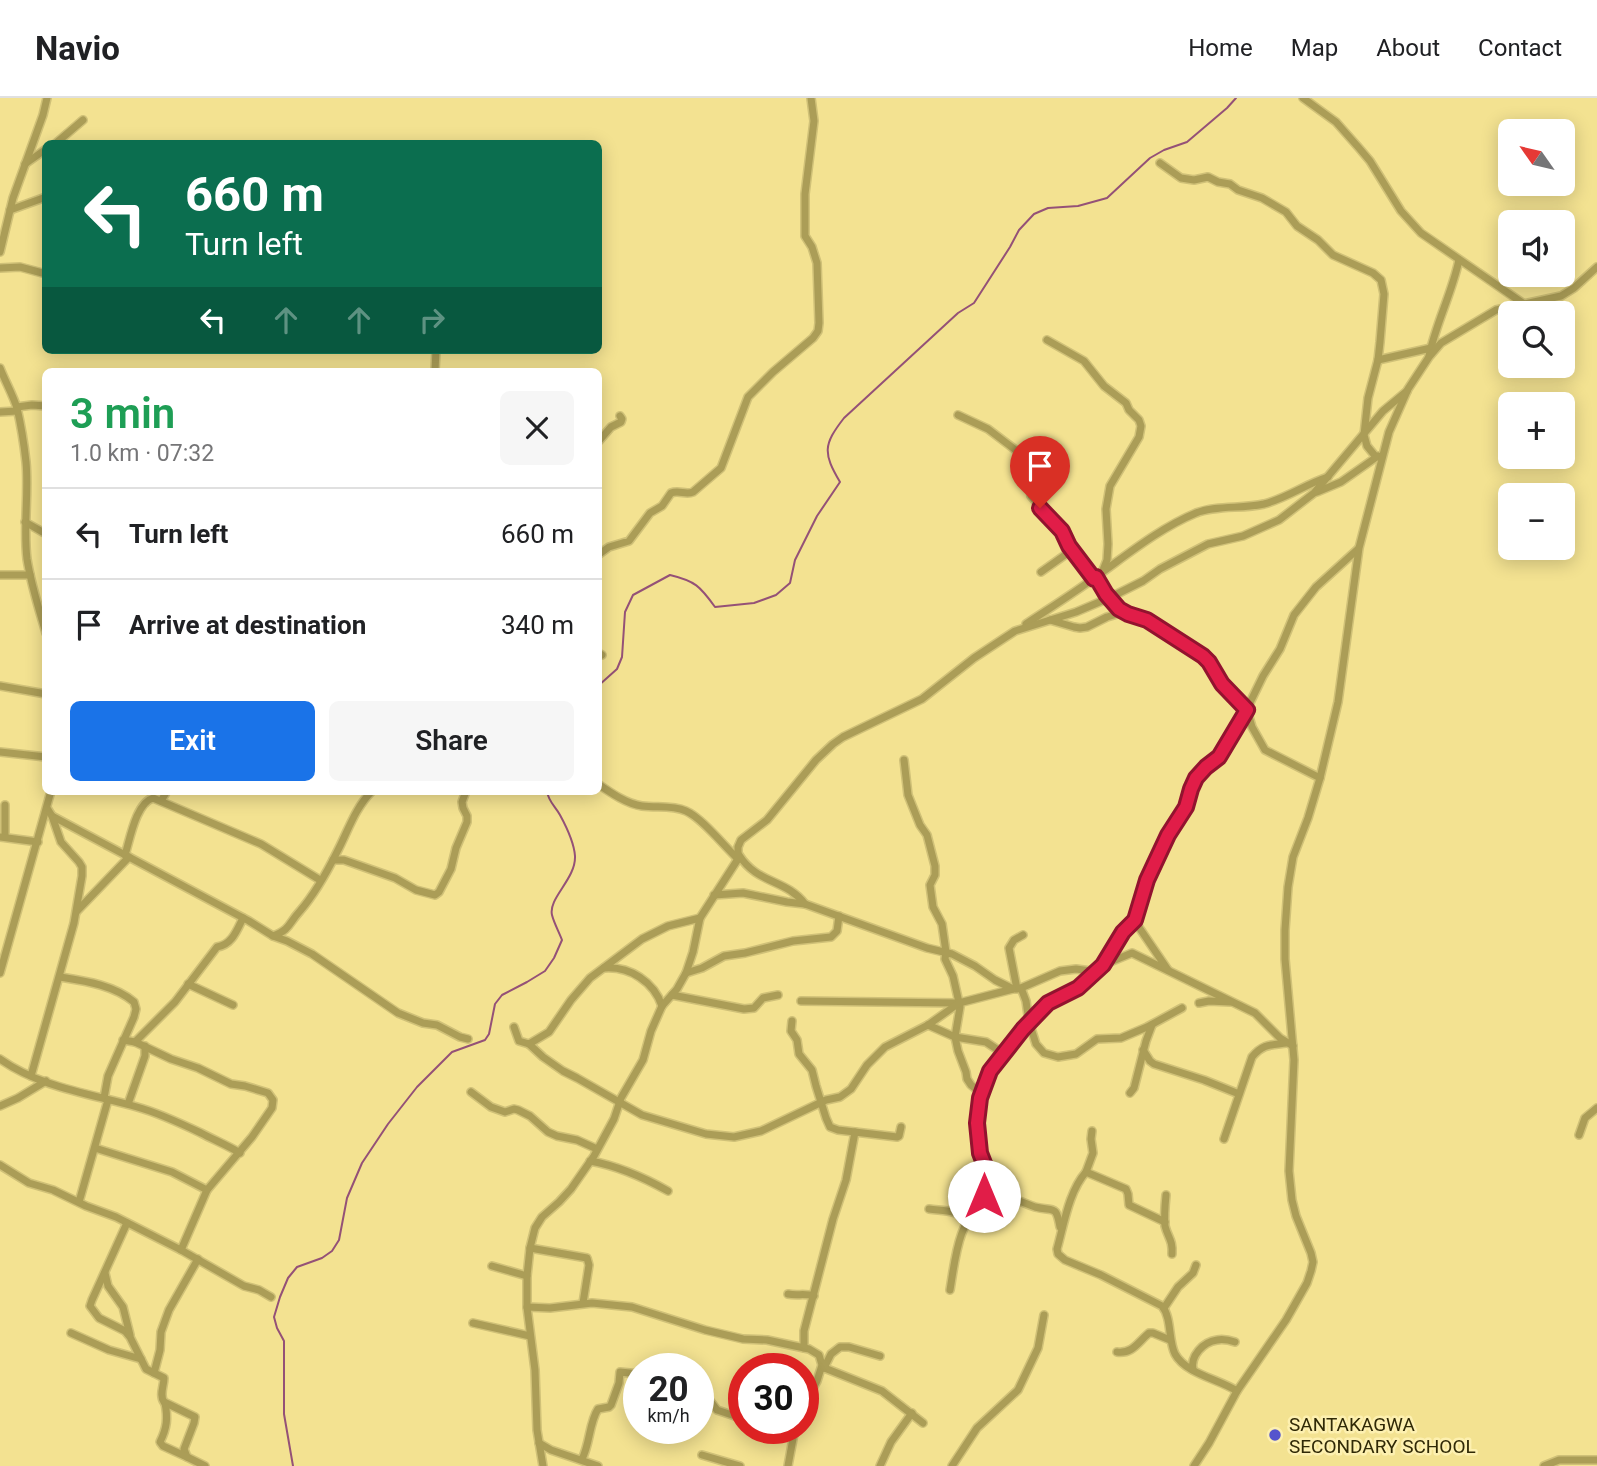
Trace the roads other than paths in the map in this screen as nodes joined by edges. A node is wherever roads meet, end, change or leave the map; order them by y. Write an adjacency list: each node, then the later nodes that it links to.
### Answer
1 (47, 98): 8 (street)
2 (811, 98): 39 (street)
3 (1303, 98): 12 (street)
4 (83, 120): 5 (street)
5 (60, 140)
6 (42, 152): 8 (street)
7 (1160, 163): 22 (street)
8 (24, 164): 10 (street)
9 (42, 198): 10 (street)
10 (10, 210): 11 (street)
11 (0, 252)
12 (1459, 260): 16 (street); 20 (street)
13 (1597, 267): 17 (street)
14 (0, 268): 15 (street)
15 (42, 273)
16 (1520, 301)
17 (1538, 301)
18 (1498, 310): 21 (street)
19 (1047, 340): 43 (street)
20 (1431, 348): 21 (street); 22 (street)
21 (1429, 357): 24 (street)
22 (1378, 360): 30 (street)
23 (1, 373): 26 (street)
24 (1407, 391): 30 (street); 32 (street)
25 (42, 406): 26 (street)
26 (17, 409): 27 (street); 35 (street)
27 (0, 412)
28 (958, 415): 38 (street)
29 (620, 416): 31 (street)
30 (1364, 435): 32 (street); 33 (street)
31 (602, 437)
32 (1379, 456): 34 (street); 37 (street)
33 (1329, 476): 34 (street); 43 (street)
34 (1314, 493): 44 (street)
35 (25, 522): 36 (street); 42 (street)
36 (42, 532)
37 (1359, 548): 53 (street); 57 (street)
38 (1072, 550): 40 (street); 43 (street)
39 (602, 552)
40 (1041, 572)
41 (0, 575): 42 (street)
42 (30, 575): 46 (street)
43 (1097, 576): 44 (street); 50 (street)
44 (1109, 598): 47 (street); 49 (street)
45 (42, 604): 46 (street)
46 (38, 607): 48 (street)
47 (1124, 612): 49 (street); 53 (street)
48 (42, 620)
49 (1049, 620): 50 (street)
50 (1015, 631): 70 (street)
51 (0, 686): 52 (street)
52 (42, 693)
53 (1247, 710): 57 (street); 79 (street)
54 (0, 752): 55 (street)
55 (42, 757)
56 (904, 760): 83 (street)
57 (1320, 778): 113 (street)
58 (602, 786): 70 (street)
59 (50, 795): 65 (street)
60 (165, 795): 63 (street)
61 (369, 795): 71 (street)
62 (465, 795): 71 (street)
63 (161, 801): 69 (street); 72 (street)
64 (5, 805): 67 (street)
65 (47, 808): 66 (street); 68 (street)
66 (52, 816): 69 (street); 75 (street)
67 (3, 837): 68 (street)
68 (38, 842): 85 (street)
69 (127, 856): 75 (street); 77 (street)
70 (738, 857): 73 (street); 74 (street)
71 (333, 860): 72 (street)
72 (320, 880): 81 (street)
73 (714, 895): 74 (street); 78 (street)
74 (805, 904): 76 (street)
75 (76, 912): 91 (street)
76 (839, 916): 83 (street); 90 (street)
77 (243, 918): 81 (street); 92 (street)
78 (700, 918): 86 (street); 90 (street)
79 (1135, 920): 82 (street); 88 (street)
80 (1023, 935): 93 (street)
81 (273, 936): 109 (street)
82 (1117, 944): 84 (street); 87 (street)
83 (946, 952): 93 (street); 98 (street)
84 (1132, 953): 87 (street); 88 (street)
85 (2, 962): 89 (street)
86 (604, 969): 101 (street); 112 (street)
87 (1100, 969): 93 (street); 104 (street)
88 (1169, 971): 97 (street)
89 (0, 973)
90 (687, 973): 94 (street)
91 (60, 976): 110 (street); 118 (street)
92 (188, 985): 100 (street); 111 (street)
93 (1017, 989): 98 (street); 104 (street)
94 (672, 995): 95 (street); 101 (street)
95 (778, 995)
96 (801, 1001): 98 (street)
97 (1231, 1002): 99 (street); 113 (street)
98 (959, 1003): 105 (street); 108 (street)
99 (1199, 1003)
100 (233, 1005)
101 (662, 1006): 126 (street)
102 (1182, 1008): 106 (street)
103 (792, 1021): 125 (street)
104 (1029, 1022): 106 (street); 116 (street)
105 (928, 1025): 108 (street); 125 (street)
106 (1152, 1025): 115 (street)
107 (514, 1027): 112 (street)
108 (956, 1037): 116 (street); 122 (street)
109 (468, 1039)
110 (124, 1040): 111 (street); 124 (street)
111 (135, 1042): 114 (street)
112 (529, 1044): 126 (street)
113 (1290, 1044): 123 (street); 182 (street)
114 (145, 1046): 127 (street); 137 (street)
115 (1143, 1050): 121 (street); 123 (street)
116 (1004, 1054): 122 (street)
117 (0, 1059): 118 (street)
118 (31, 1076): 119 (street)
119 (46, 1081): 124 (street); 128 (street)
120 (471, 1092): 136 (street)
121 (1130, 1093)
122 (982, 1094): 144 (street)
123 (1238, 1094): 134 (street)
124 (106, 1099): 127 (street); 135 (street)
125 (822, 1101): 126 (street); 132 (street)
126 (619, 1102): 136 (street)
127 (128, 1104): 137 (street)
128 (0, 1105)
129 (1597, 1108): 133 (street)
130 (901, 1127): 132 (street)
131 (1092, 1130): 140 (street)
132 (855, 1132): 161 (street)
133 (1579, 1135)
134 (1224, 1139)
135 (95, 1149): 141 (street); 145 (street)
136 (597, 1149): 138 (street)
137 (240, 1153): 141 (street)
138 (590, 1161): 142 (street); 151 (street)
139 (0, 1165): 145 (street)
140 (1086, 1172): 148 (street); 150 (street)
141 (207, 1190): 152 (street)
142 (668, 1191)
143 (1166, 1195): 148 (street)
144 (989, 1201): 147 (street); 150 (street)
145 (79, 1202): 149 (street)
146 (929, 1209): 147 (street)
147 (968, 1219): 159 (street)
148 (1165, 1222): 153 (street)
149 (127, 1223): 152 (street); 157 (street)
150 (1061, 1231): 165 (street)
151 (530, 1248): 158 (street); 163 (street)
152 (181, 1250): 154 (street)
153 (1172, 1254)
154 (198, 1259): 162 (street); 180 (street)
155 (1196, 1265): 165 (street)
156 (492, 1266): 158 (street)
157 (105, 1272): 169 (street); 169 (street)
158 (527, 1276): 164 (street)
159 (950, 1290)
160 (788, 1294): 161 (street)
161 (814, 1296): 173 (street)
162 (271, 1297)
163 (583, 1303): 164 (street); 173 (street)
164 (527, 1307): 170 (street)
165 (1164, 1308): 171 (street)
166 (1044, 1315): 199 (street)
167 (473, 1323): 170 (street)
168 (71, 1333): 176 (street)
169 (130, 1336): 176 (street)
170 (530, 1336): 186 (street)
171 (1170, 1340): 174 (street); 178 (street)
172 (1235, 1342): 178 (street)
173 (804, 1348): 177 (street)
174 (1117, 1352)
175 (880, 1356): 177 (street)
176 (141, 1359): 180 (street)
177 (823, 1368): 181 (street); 184 (street)
178 (1193, 1371): 182 (street)
179 (623, 1372): 190 (street)
180 (154, 1373): 183 (street)
181 (819, 1377)
182 (1237, 1391): 200 (street)
183 (165, 1403): 189 (street); 189 (street)
184 (912, 1413): 185 (street); 198 (street)
185 (923, 1423)
186 (539, 1443): 190 (street); 194 (street)
187 (792, 1444): 197 (street)
188 (702, 1455): 196 (street)
189 (187, 1457): 193 (street)
190 (582, 1460): 195 (street)
191 (1597, 1461): 192 (street)
192 (1546, 1465)
193 (205, 1466)
194 (543, 1466)
195 (598, 1466)
196 (740, 1466)
197 (788, 1466)
198 (880, 1466)
199 (952, 1466)
200 (1194, 1466)

